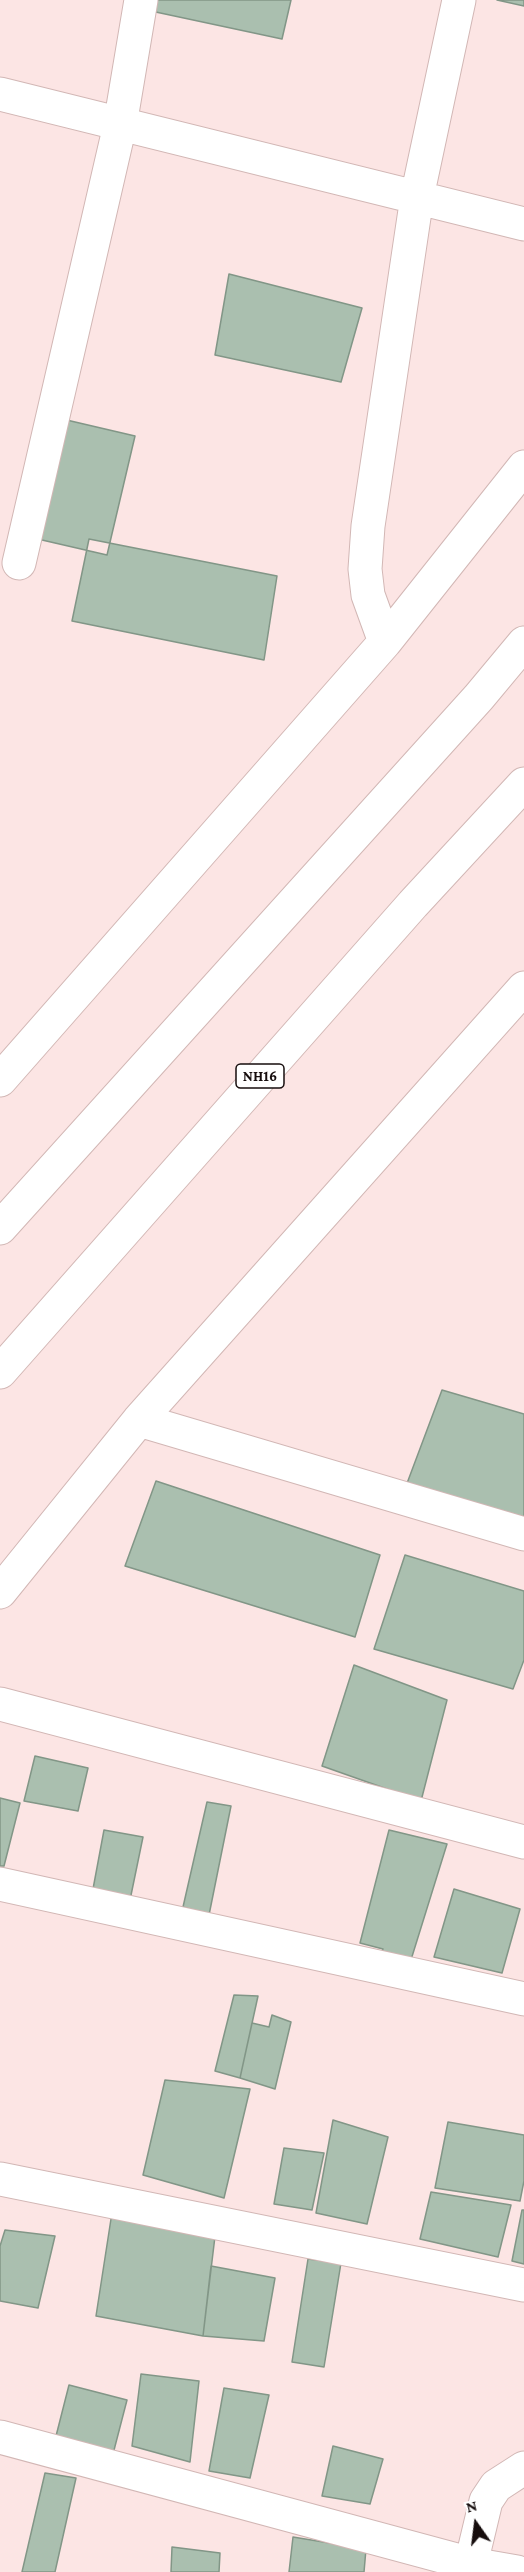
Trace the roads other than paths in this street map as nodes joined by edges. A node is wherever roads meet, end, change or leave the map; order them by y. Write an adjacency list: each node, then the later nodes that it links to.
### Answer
1 (141, 0): 4 (main road)
2 (459, 0): 5 (main road)
3 (0, 94): 4 (main road)
4 (120, 125): 5 (main road); 8 (main road)
5 (417, 197): 6 (main road); 9 (main road)
6 (524, 224)
7 (524, 467): 9 (main road)
8 (19, 563)
9 (385, 642): 13 (main road)
10 (524, 643): 14 (main road)
11 (524, 784): 15 (main road, NH16)
12 (524, 988): 16 (main road)
13 (0, 1080)
14 (0, 1228)
15 (0, 1372)
16 (139, 1420): 17 (main road); 18 (main road)
17 (524, 1534)
18 (0, 1592)
19 (0, 1704): 20 (main road)
20 (524, 1842)
21 (0, 1884): 22 (main road)
22 (524, 1999)
23 (0, 2179): 24 (main road)
24 (524, 2285)
25 (0, 2437): 27 (main road)
26 (524, 2468): 27 (main road)
27 (470, 2568): 28 (main road)
28 (517, 2572)

